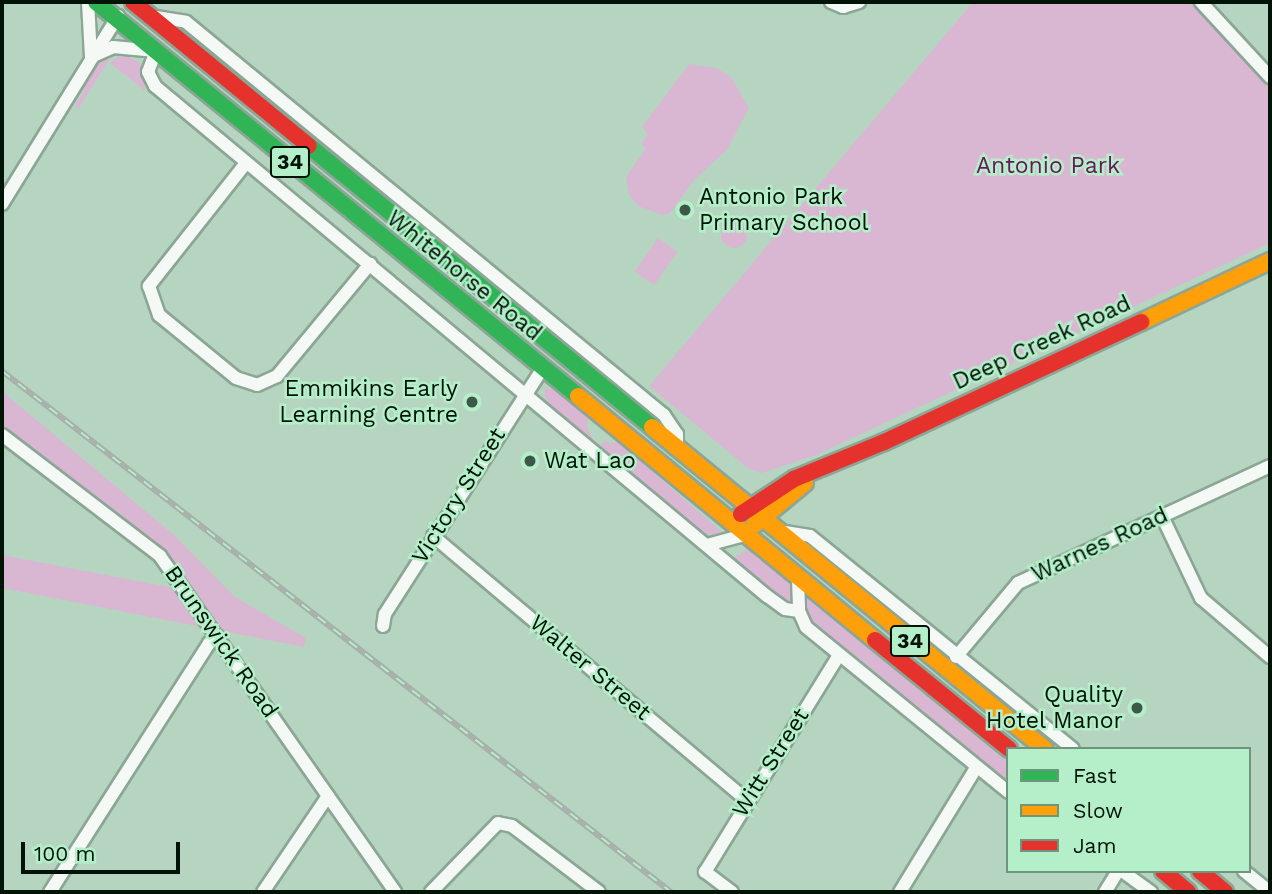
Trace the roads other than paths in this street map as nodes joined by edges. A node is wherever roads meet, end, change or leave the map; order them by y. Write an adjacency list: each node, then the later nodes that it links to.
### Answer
1 (88, 2): 11 (street)
2 (96, 2): 9 (main road, Whitehorse Road / 34)
3 (127, 2): 9 (street)
4 (133, 2): 8 (main road, Whitehorse Road / 34)
5 (831, 2): 6 (street)
6 (859, 2)
7 (1201, 2): 12 (street)
8 (151, 10): 20 (main road, Whitehorse Road / 34)
9 (117, 18): 10 (main road, Whitehorse Road / 34); 11 (street)
10 (156, 51): 11 (street); 13 (street); 17 (main road, Whitehorse Road / 34)
11 (91, 57): 14 (street)
12 (1270, 77)
13 (246, 163): 16 (street); 16 (street)
14 (2, 204)
15 (1270, 261): 21 (main road, Deep Creek Road)
16 (370, 264): 18 (street)
17 (542, 369): 18 (street, Victory Street); 26 (main road, Whitehorse Road / 34)
18 (524, 391): 29 (street, Victory Street); 30 (street)
19 (2, 435): 34 (street, Brunswick Road)
20 (697, 466): 23 (main road); 24 (main road, Whitehorse Road / 34)
21 (832, 466): 23 (main road, Deep Creek Road); 24 (main road, Deep Creek Road)
22 (1270, 466): 25 (street, Warnes Road)
23 (774, 488): 24 (main road, Deep Creek Road)
24 (755, 514): 26 (main road, Deep Creek Road); 27 (main road, Whitehorse Road / 34); 28 (main road, Deep Creek Road)
25 (1162, 516): 36 (street, Warnes Road); 37 (street)
26 (730, 523): 28 (main road, Whitehorse Road / 34)
27 (777, 531): 36 (street, Whitehorse Road); 39 (main road, Whitehorse Road / 34)
28 (744, 535): 30 (street); 31 (main road, Whitehorse Road / 34)
29 (433, 536): 33 (street, Victory Street); 44 (street, Walter Street)
30 (707, 545): 32 (street)
31 (798, 578): 32 (street); 38 (main road, Whitehorse Road / 34)
32 (799, 611): 35 (street)
33 (383, 626)
34 (218, 637): 43 (street, Brunswick Road); 50 (street)
35 (839, 655): 41 (street); 44 (street, Witt Street)
36 (956, 657): 40 (street, Whitehorse Road)
37 (1270, 657)
38 (1007, 747)
39 (1043, 747)
40 (1070, 747)
41 (976, 768): 42 (street); 56 (street)
42 (1006, 790)
43 (328, 796): 51 (street); 52 (street, Brunswick Road)
44 (747, 800): 55 (street, Witt Street)
45 (1119, 873): 57 (street)
46 (1123, 873): 58 (street)
47 (1165, 873): 59 (main road)
48 (1202, 873): 60 (main road)
49 (1246, 873): 61 (street)
50 (51, 892)
51 (263, 892)
52 (395, 892)
53 (431, 892): 54 (street)
54 (599, 892)
55 (732, 892)
56 (900, 892)
57 (1105, 892)
58 (1151, 892)
59 (1188, 892)
60 (1225, 892)
61 (1270, 892)

